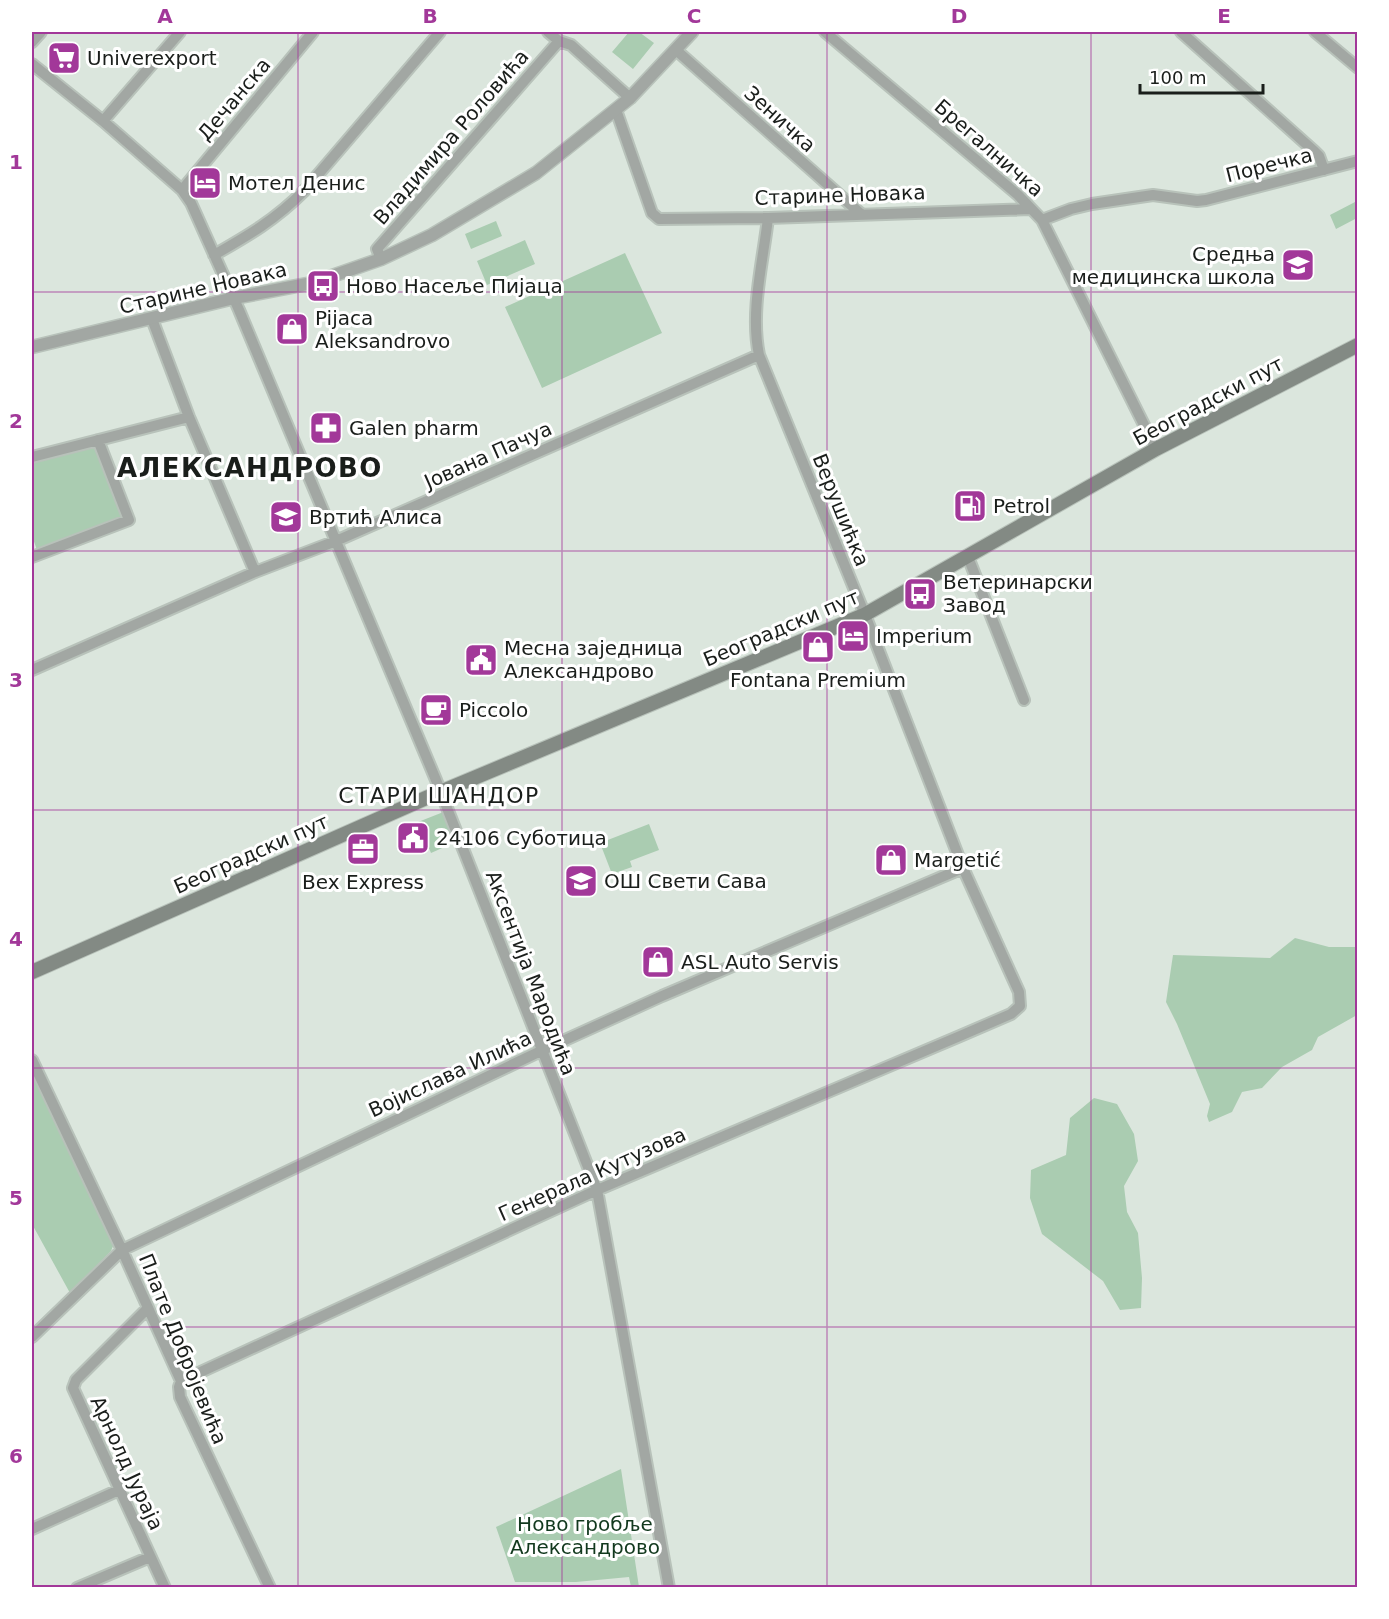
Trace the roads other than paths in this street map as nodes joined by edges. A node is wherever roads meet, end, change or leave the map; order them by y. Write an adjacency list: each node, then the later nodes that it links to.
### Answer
1 (41, 32): 11 (street)
2 (180, 32): 17 (street)
3 (313, 32): 20 (street, Дечанска)
4 (440, 32): 25 (street)
5 (548, 32): 10 (street)
6 (692, 32): 12 (street, Старине Новака)
7 (825, 32): 21 (street, Брегалничка)
8 (1181, 32): 19 (street)
9 (1315, 32): 14 (street)
10 (559, 41): 15 (street); 26 (street, Владимира Роловића)
11 (32, 42)
12 (676, 50): 15 (street, Старине Новака); 22 (street, Зеничка)
13 (32, 64): 17 (street, Аксентија Мародића)
14 (1358, 68)
15 (630, 98): 16 (street, Старине Новака)
16 (616, 110): 23 (street, Старине Новака); 26 (street, Старине Новака)
17 (102, 121): 20 (street, Аксентија Мародића)
18 (1358, 161): 19 (street, Поречка)
19 (1324, 170): 24 (street, Поречка)
20 (182, 190): 25 (street, Аксентија Мародића)
21 (1031, 209): 22 (street, Старине Новака); 24 (street, Брегалничка)
22 (861, 214): 23 (street, Старине Новака)
23 (768, 218): 31 (street, Верушићка)
24 (1042, 220): 34 (street, Брегалничка)
25 (214, 255): 27 (street, Аксентија Мародића)
26 (381, 259): 27 (street, Старине Новака)
27 (234, 298): 28 (street, Старине Новака); 36 (street, Аксентија Мародића)
28 (152, 319): 30 (street, Старине Новака); 32 (street)
29 (1358, 345): 34 (main road, Београдски пут)
30 (32, 347)
31 (759, 355): 36 (street, Јована Пачуа); 40 (street, Верушићка)
32 (189, 417): 33 (street); 39 (street)
33 (98, 440): 35 (street); 37 (street)
34 (1156, 449): 38 (main road, Београдски пут)
35 (32, 456)
36 (336, 541): 39 (street, Јована Пачуа); 43 (street, Аксентија Мародића)
37 (33, 553)
38 (968, 557): 40 (main road, Београдски пут); 42 (street)
39 (255, 572): 41 (street, Јована Пачуа)
40 (864, 615): 43 (main road, Београдски пут); 44 (street, Верушићка)
41 (32, 670)
42 (1024, 700)
43 (441, 791): 45 (main road, Београдски пут); 47 (street, Аксентија Мародића)
44 (963, 868): 46 (street, Верушићка); 47 (street, Војислава Илића)
45 (32, 972)
46 (1020, 1006): 49 (street, Генерала Кутузова)
47 (543, 1050): 49 (street, Аксентија Мародића); 50 (street, Војислава Илића)
48 (32, 1060): 50 (street, Плате Добројевића)
49 (597, 1190): 53 (street, Генерала Кутузова); 60 (street, Аксентија Мародића)
50 (122, 1250): 51 (street, Плате Добројевића); 52 (street, Војислава Илића)
51 (148, 1308): 53 (street, Плате Добројевића); 54 (street, Арнолд Јураја)
52 (32, 1337)
53 (181, 1381): 59 (street, Плате Добројевића)
54 (118, 1490): 55 (street); 56 (street, Арнолд Јураја)
55 (32, 1529)
56 (150, 1557): 57 (street); 58 (street, Арнолд Јураја)
57 (77, 1587)
58 (165, 1587)
59 (270, 1587)
60 (669, 1587)

